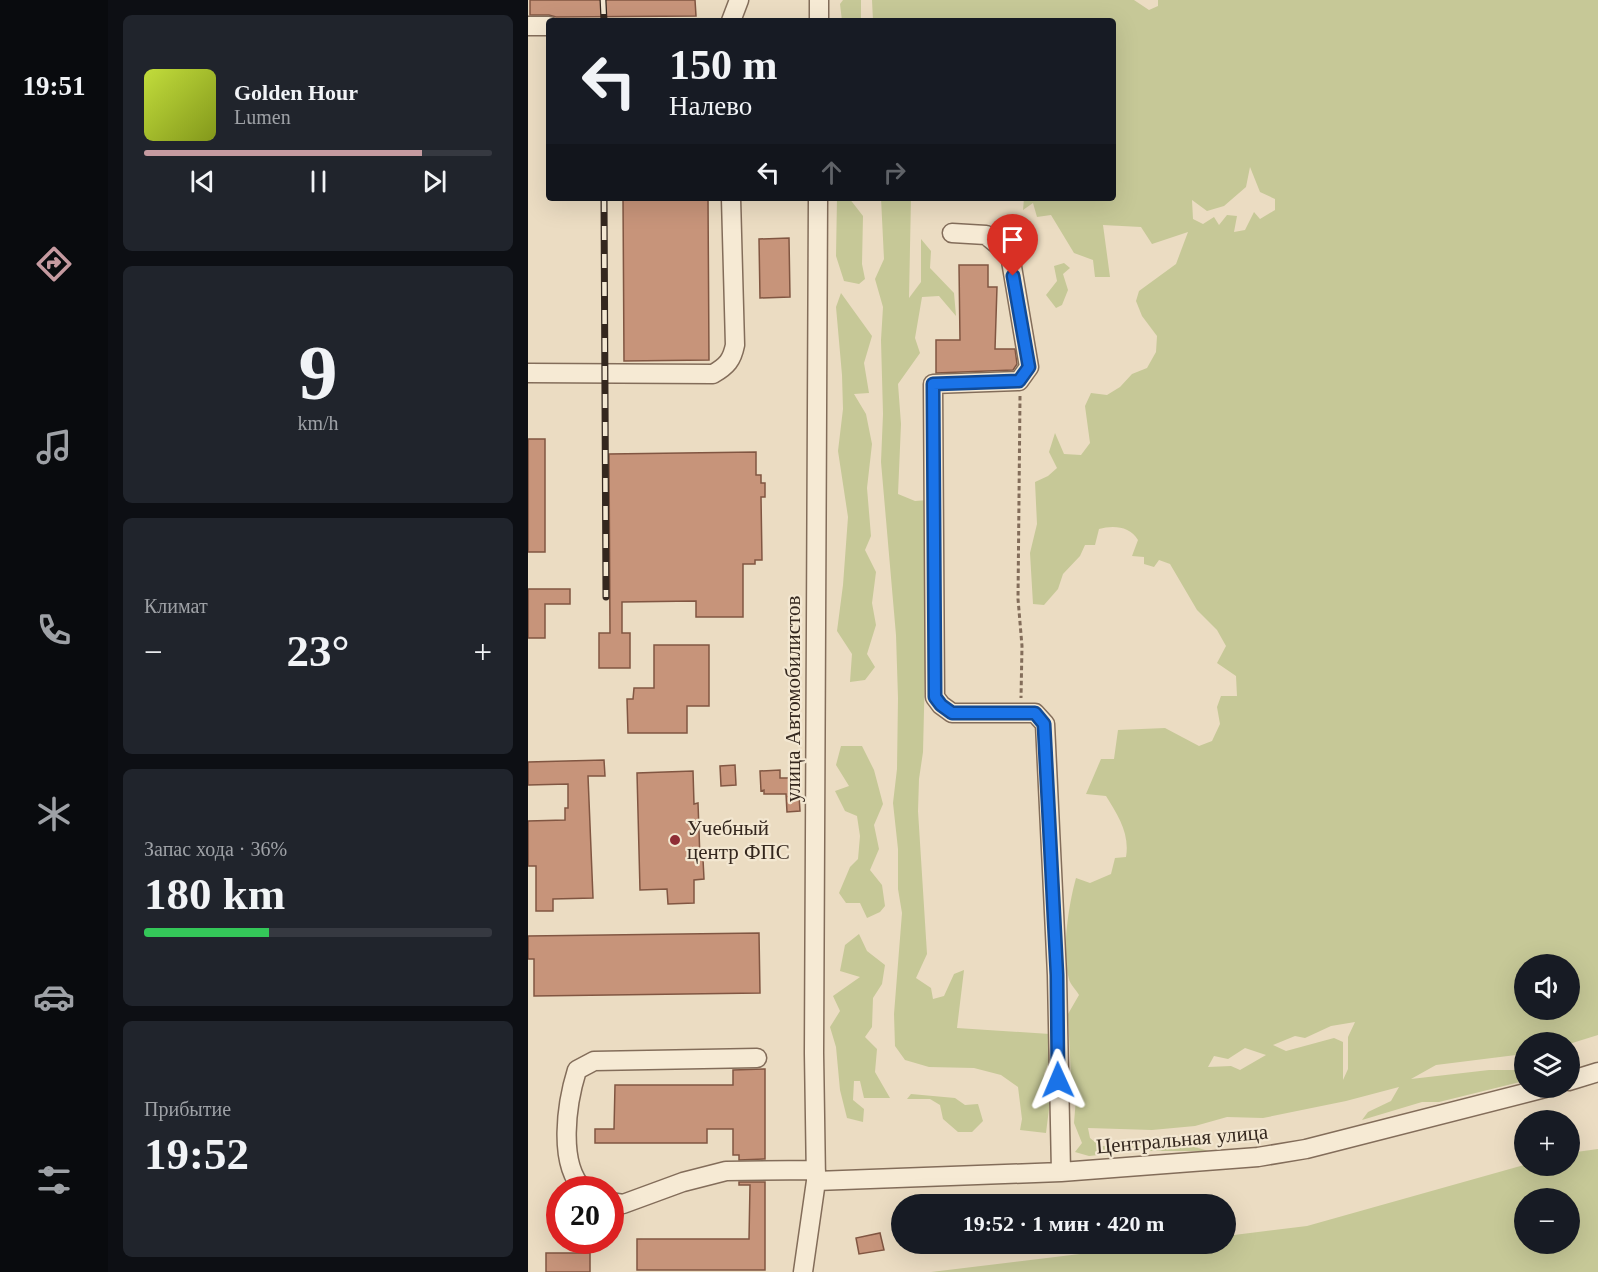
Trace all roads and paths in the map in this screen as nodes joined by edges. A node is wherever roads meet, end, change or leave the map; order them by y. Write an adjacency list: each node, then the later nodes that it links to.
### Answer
1 (738, 0): 3 (street)
2 (819, 0): 4 (street)
3 (732, 18)
4 (819, 18)
5 (528, 26): 6 (street)
6 (546, 26)
7 (731, 201): 10 (street)
8 (818, 201): 18 (street, улица Автомобилистов)
9 (952, 232): 11 (street)
10 (528, 374)
11 (1019, 381): 12 (path); 12 (street)
12 (1021, 712): 17 (street)
13 (757, 1058): 19 (street)
14 (1598, 1072): 15 (street)
15 (1580, 1078)
16 (1514, 1096): 17 (street, Центральная улица)
17 (1061, 1172): 18 (street, Центральная улица)
18 (816, 1175): 20 (street, Центральная улица); 21 (street, улица Автомобилистов)
19 (575, 1176)
20 (624, 1204)
21 (803, 1272)

